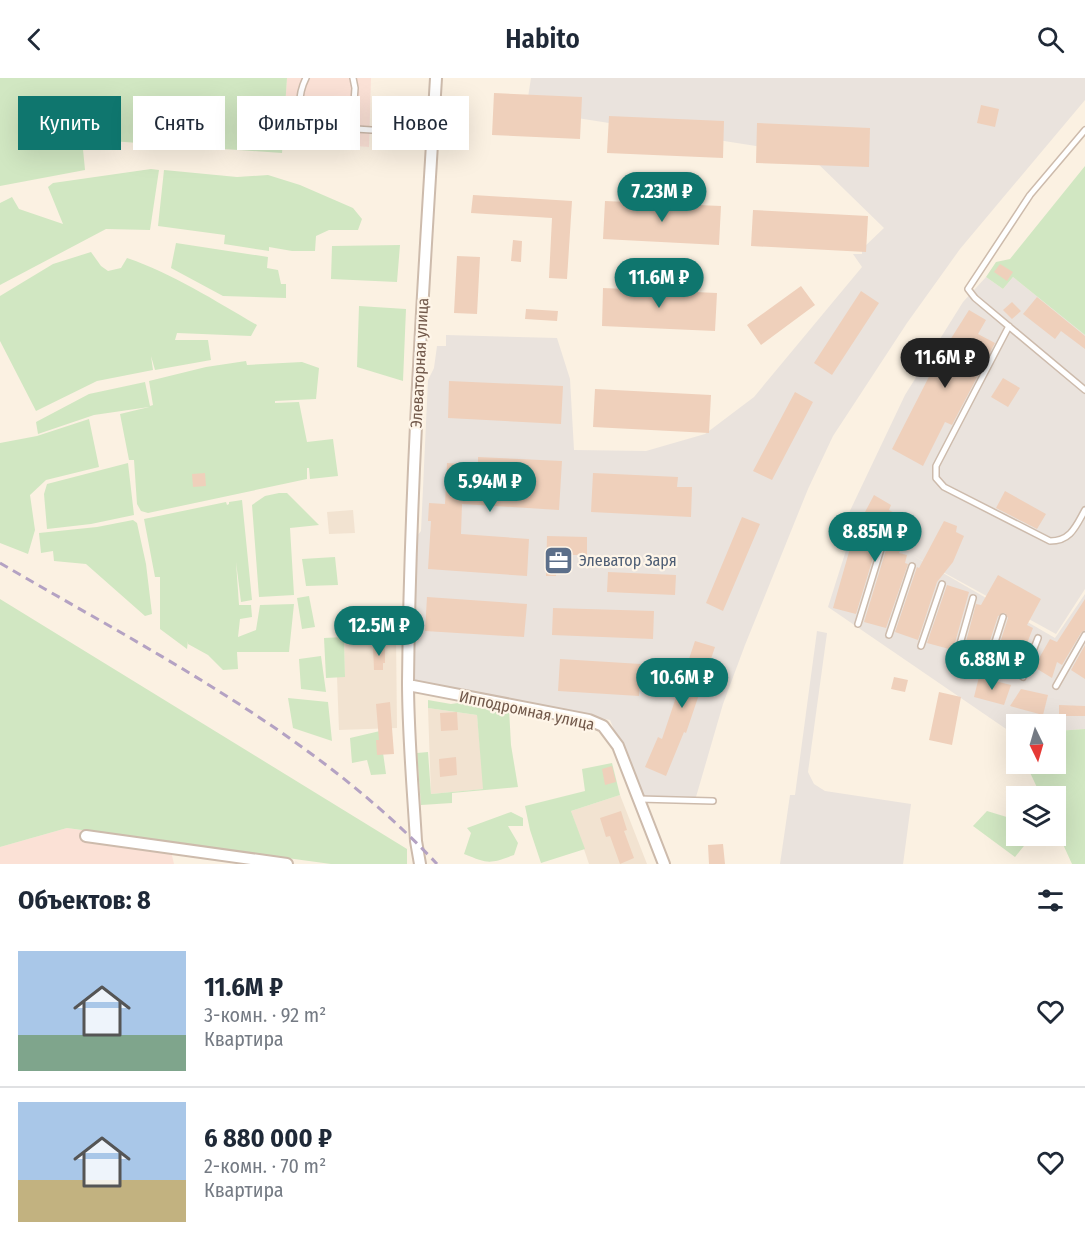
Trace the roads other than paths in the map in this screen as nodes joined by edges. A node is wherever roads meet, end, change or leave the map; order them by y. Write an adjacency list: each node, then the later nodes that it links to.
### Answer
1 (306, 78): 4 (lane)
2 (353, 78): 5 (lane)
3 (436, 78): 6 (street, Элеваторная улица)
4 (301, 96)
5 (354, 96)
6 (435, 96)
7 (1085, 130): 9 (lane)
8 (432, 150): 25 (street, Элеваторная улица)
9 (1009, 326): 10 (lane); 11 (lane)
10 (1085, 390)
11 (1085, 510)
12 (881, 549): 17 (lane)
13 (912, 566): 18 (lane)
14 (942, 584): 21 (lane)
15 (973, 598): 22 (lane)
16 (1003, 617): 23 (lane)
17 (858, 624)
18 (889, 635)
19 (1085, 635): 26 (lane)
20 (1038, 638): 24 (lane)
21 (921, 646)
22 (956, 658)
23 (987, 667)
24 (1023, 677)
25 (408, 685): 27 (street, Ипподромная улица); 31 (street, Элеваторная улица)
26 (1056, 686)
27 (639, 799): 28 (lane); 32 (street, Ипподромная улица)
28 (713, 801)
29 (86, 836): 30 (street)
30 (287, 864)
31 (420, 864)
32 (664, 864)

